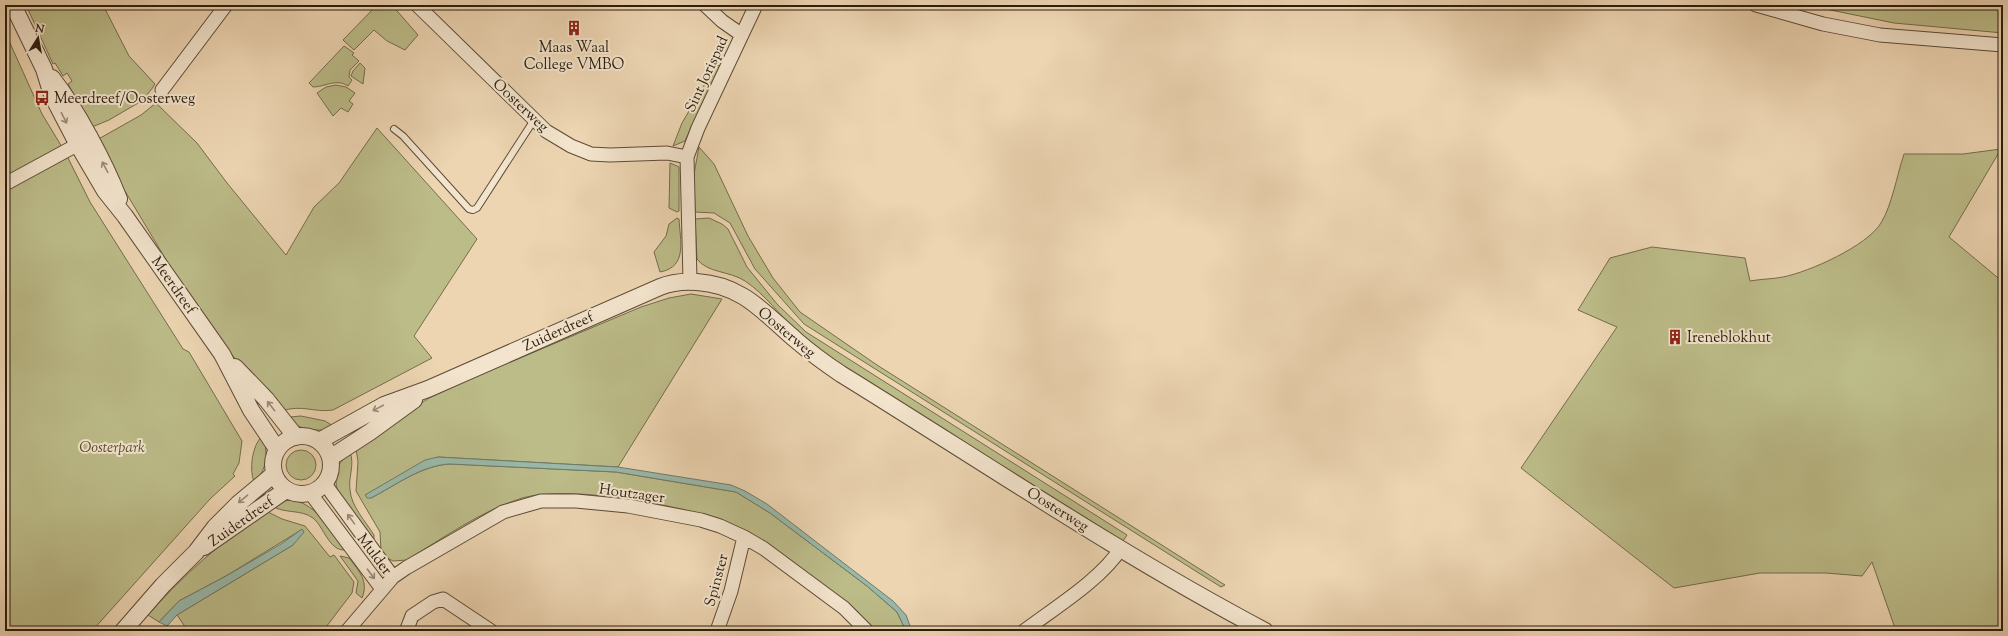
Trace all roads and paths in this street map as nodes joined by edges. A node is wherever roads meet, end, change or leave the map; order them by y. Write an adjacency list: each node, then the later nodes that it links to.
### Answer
1 (13, 5): 12 (street, Meerdreef)
2 (226, 5): 9 (street)
3 (417, 5): 10 (street, Oosterweg)
4 (704, 5): 7 (street)
5 (756, 5): 7 (street, Sint Jorispad)
6 (1756, 5): 8 (street)
7 (742, 35): 13 (street, Sint Jorispad)
8 (2003, 45)
9 (162, 90)
10 (534, 120): 11 (lane); 13 (street, Oosterweg)
11 (394, 129)
12 (83, 142): 14 (street); 16 (street, Meerdreef)
13 (687, 158): 15 (street)
14 (5, 184)
15 (690, 281): 17 (street, Zuiderdreef); 27 (street, Oosterweg)
16 (222, 354): 18 (street, Meerdreef, one-way to 16); 20 (street, Meerdreef)
17 (428, 389): 19 (street, Zuiderdreef, one-way to 19); 21 (street, Zuiderdreef)
18 (296, 437): 19 (street); 20 (street)
19 (319, 441): 21 (street)
20 (277, 449): 22 (street)
21 (330, 458): 23 (street)
22 (274, 474): 24 (street); 28 (street, Zuiderdreef, one-way to 28)
23 (325, 484): 25 (street); 29 (street, Mulder, one-way to 23)
24 (286, 490): 25 (street); 28 (street, Zuiderdreef)
25 (310, 494): 30 (street, Mulder, one-way to 30)
26 (744, 537): 29 (street, Houtzager); 35 (street, Spinster); 36 (street, Houtzager)
27 (1121, 548): 37 (street); 38 (street, Oosterweg)
28 (196, 552): 31 (street, Zuiderdreef)
29 (393, 577): 30 (street, Houtzager)
30 (382, 589): 32 (street, Mulder)
31 (124, 631)
32 (348, 631)
33 (409, 631): 34 (street)
34 (491, 631)
35 (718, 631)
36 (867, 631)
37 (1024, 631)
38 (1265, 631)

